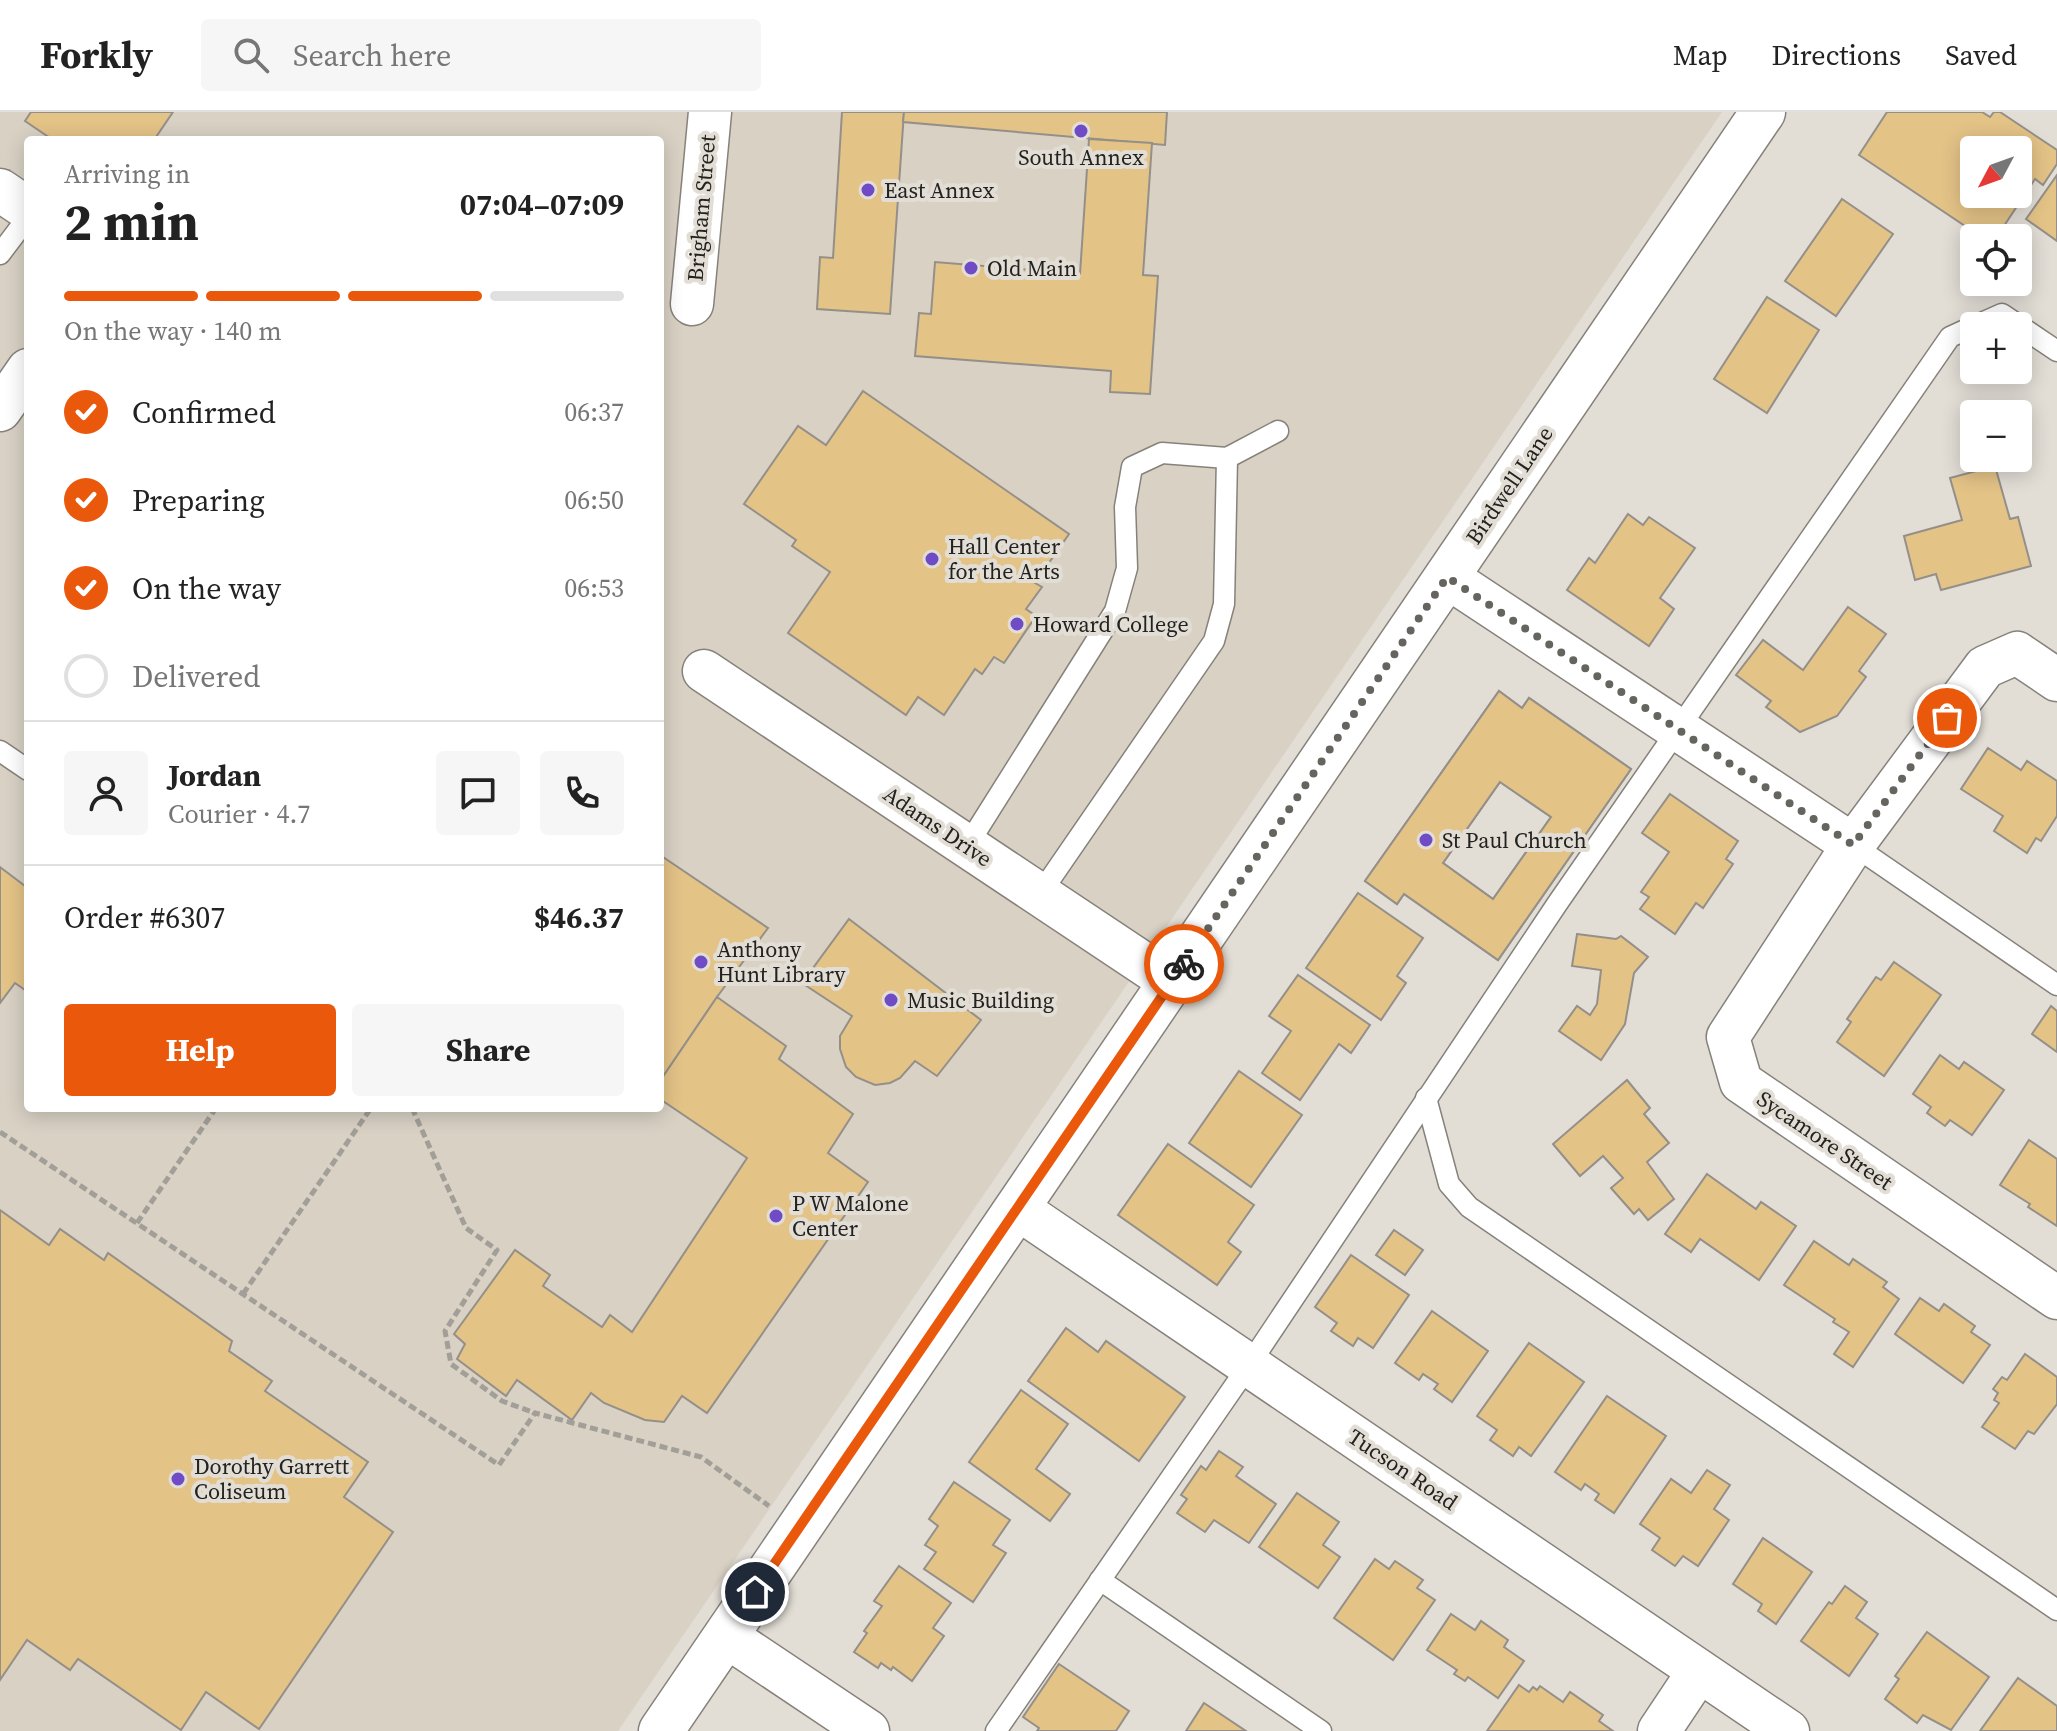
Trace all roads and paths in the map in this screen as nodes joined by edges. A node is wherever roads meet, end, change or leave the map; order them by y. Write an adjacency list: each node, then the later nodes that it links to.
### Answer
1 (710, 112): 7 (street, Brigham Street)
2 (1763, 112): 15 (main road, Birdwell Lane)
3 (0, 190): 4 (street)
4 (24, 206)
5 (24, 222): 6 (lane)
6 (0, 254)
7 (692, 304)
8 (1960, 332): 18 (lane)
9 (2032, 334): 10 (lane)
10 (2057, 351)
11 (24, 376): 12 (street)
12 (0, 410)
13 (1278, 431): 14 (lane)
14 (1227, 458): 22 (lane); 23 (lane)
15 (1447, 577): 18 (street); 24 (main road, Birdwell Lane)
16 (704, 671): 22 (street, Adams Drive)
17 (2057, 680): 21 (street, Sycamore Street)
18 (1679, 729): 21 (street); 26 (lane)
19 (0, 751): 20 (lane)
20 (24, 767)
21 (1853, 845): 25 (lane); 34 (street, Sycamore Street)
22 (967, 846): 23 (street, Adams Drive)
23 (1040, 894): 24 (street, Adams Drive)
24 (1171, 982): 31 (main road, Birdwell Lane)
25 (2057, 985)
26 (1426, 1098): 35 (lane); 39 (lane)
27 (213, 1112): 32 (path)
28 (368, 1112): 33 (path)
29 (414, 1112): 36 (path)
30 (0, 1132): 32 (path)
31 (1017, 1208): 35 (street, Tucson Road); 37 (main road, Birdwell Lane)
32 (137, 1223): 33 (path)
33 (243, 1294): 36 (path)
34 (2057, 1298)
35 (1249, 1365): 38 (lane); 41 (street, Tucson Road)
36 (535, 1413): 37 (path)
37 (800, 1527): 40 (main road, Birdwell Lane)
38 (1100, 1580): 44 (lane); 45 (lane)
39 (2057, 1610)
40 (726, 1636): 42 (main road, Birdwell Lane); 43 (street)
41 (1699, 1671): 46 (street); 47 (street, Tucson Road)
42 (661, 1731)
43 (868, 1731)
44 (996, 1731)
45 (1321, 1731)
46 (1659, 1731)
47 (1788, 1731)

